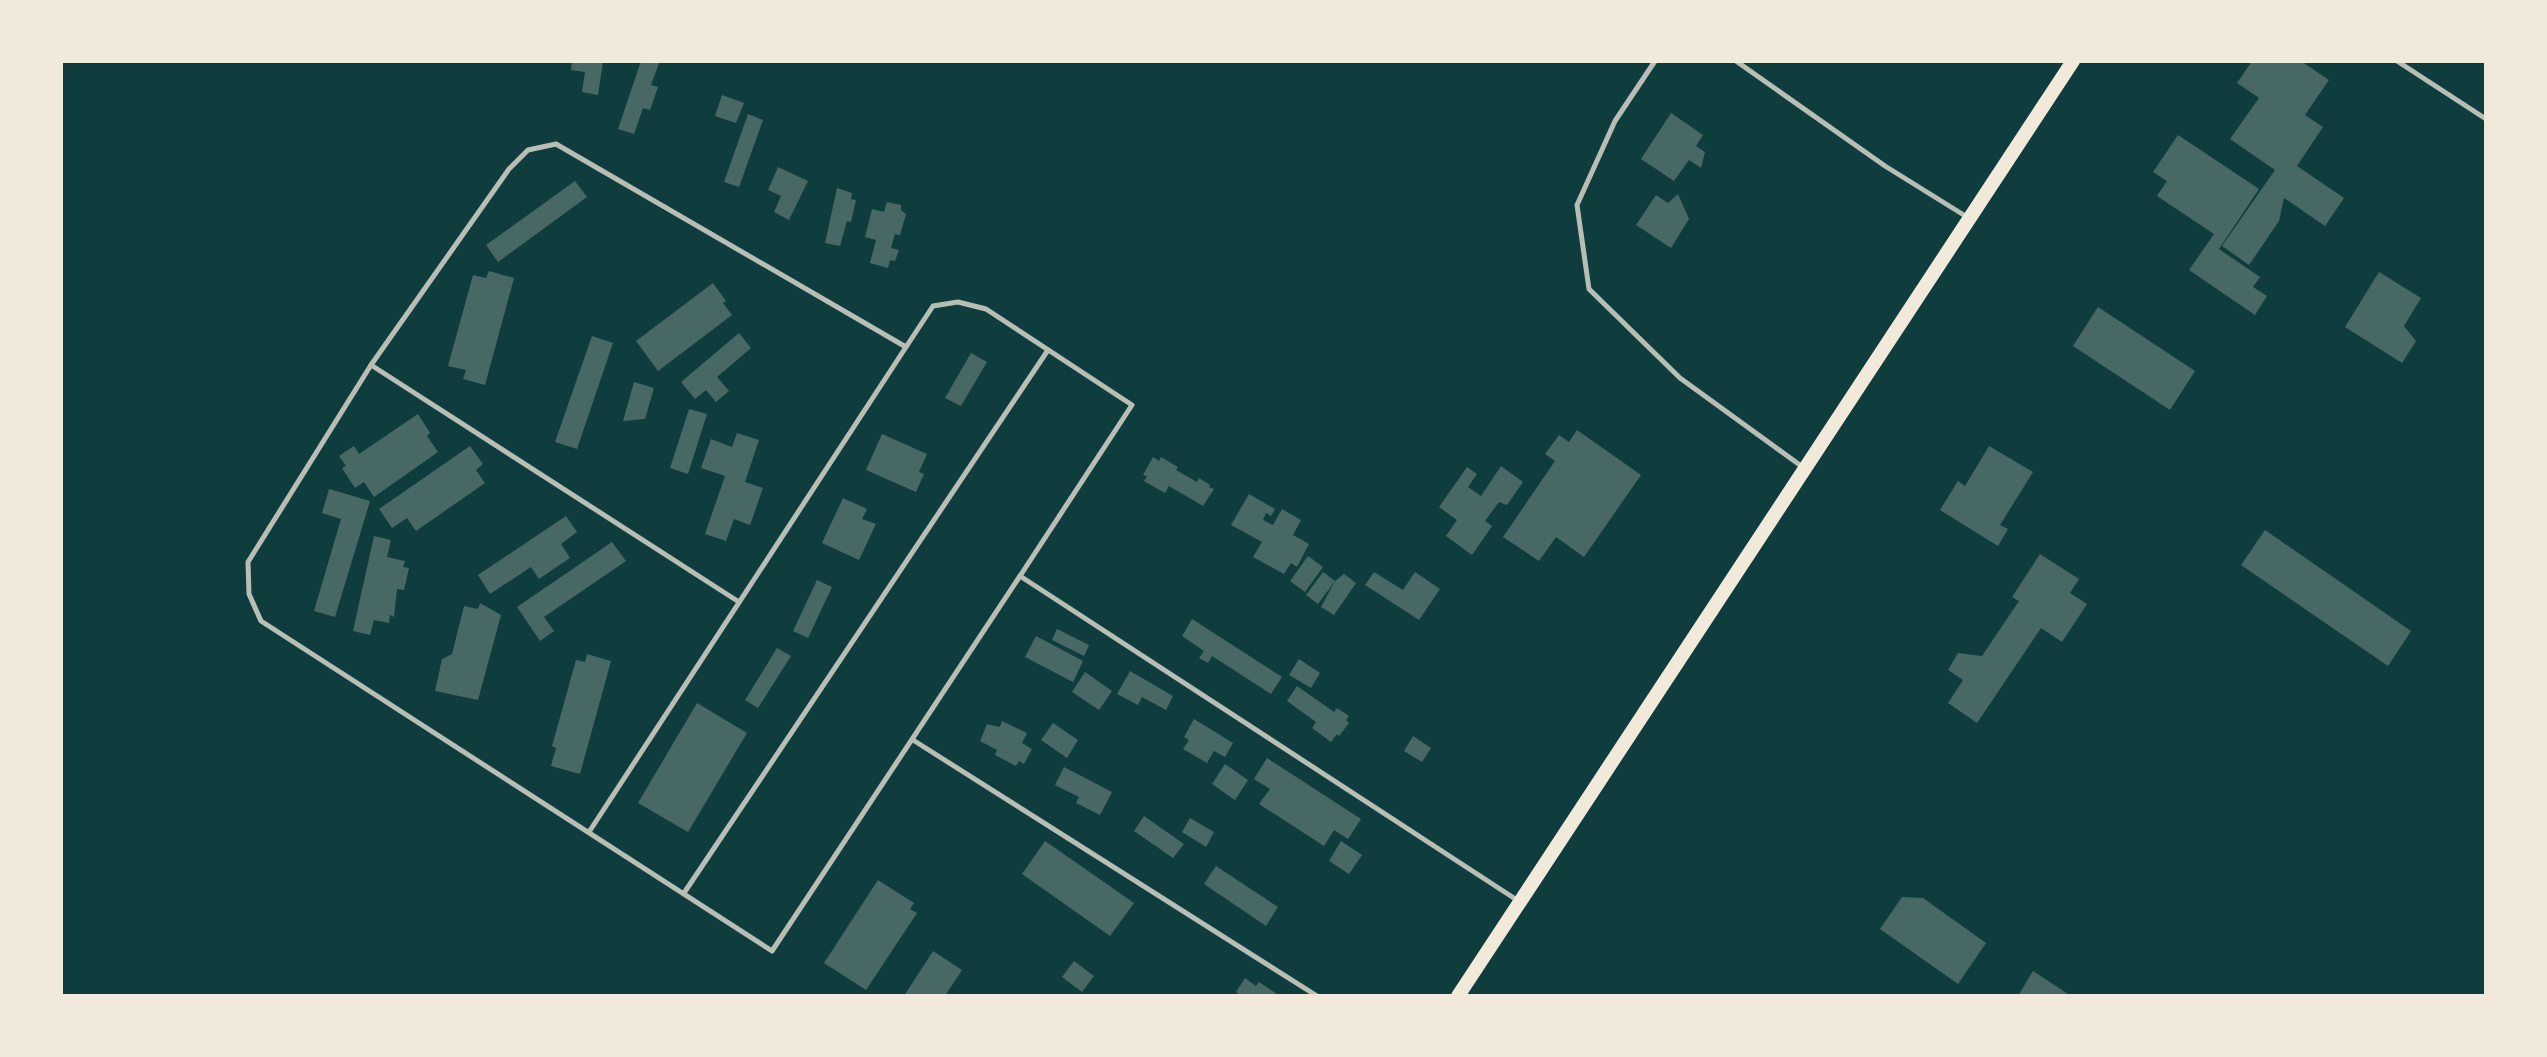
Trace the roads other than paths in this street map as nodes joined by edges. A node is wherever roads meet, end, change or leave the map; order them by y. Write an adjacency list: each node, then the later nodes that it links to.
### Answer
1 (1655, 61): 10 (lane)
2 (1736, 61): 6 (lane)
3 (2073, 61): 6 (main road)
4 (2397, 61): 5 (lane)
5 (2486, 120)
6 (1970, 218): 10 (main road)
7 (906, 347): 8 (lane); 9 (lane); 12 (lane)
8 (1048, 351): 11 (lane); 15 (lane)
9 (371, 365): 12 (lane); 14 (lane)
10 (1805, 468): 16 (main road)
11 (1020, 576): 13 (lane); 16 (lane)
12 (738, 602): 14 (lane)
13 (913, 740): 15 (lane); 17 (lane)
14 (589, 832): 15 (lane)
15 (684, 893)
16 (1520, 902): 18 (main road)
17 (1317, 996)
18 (1458, 996)

